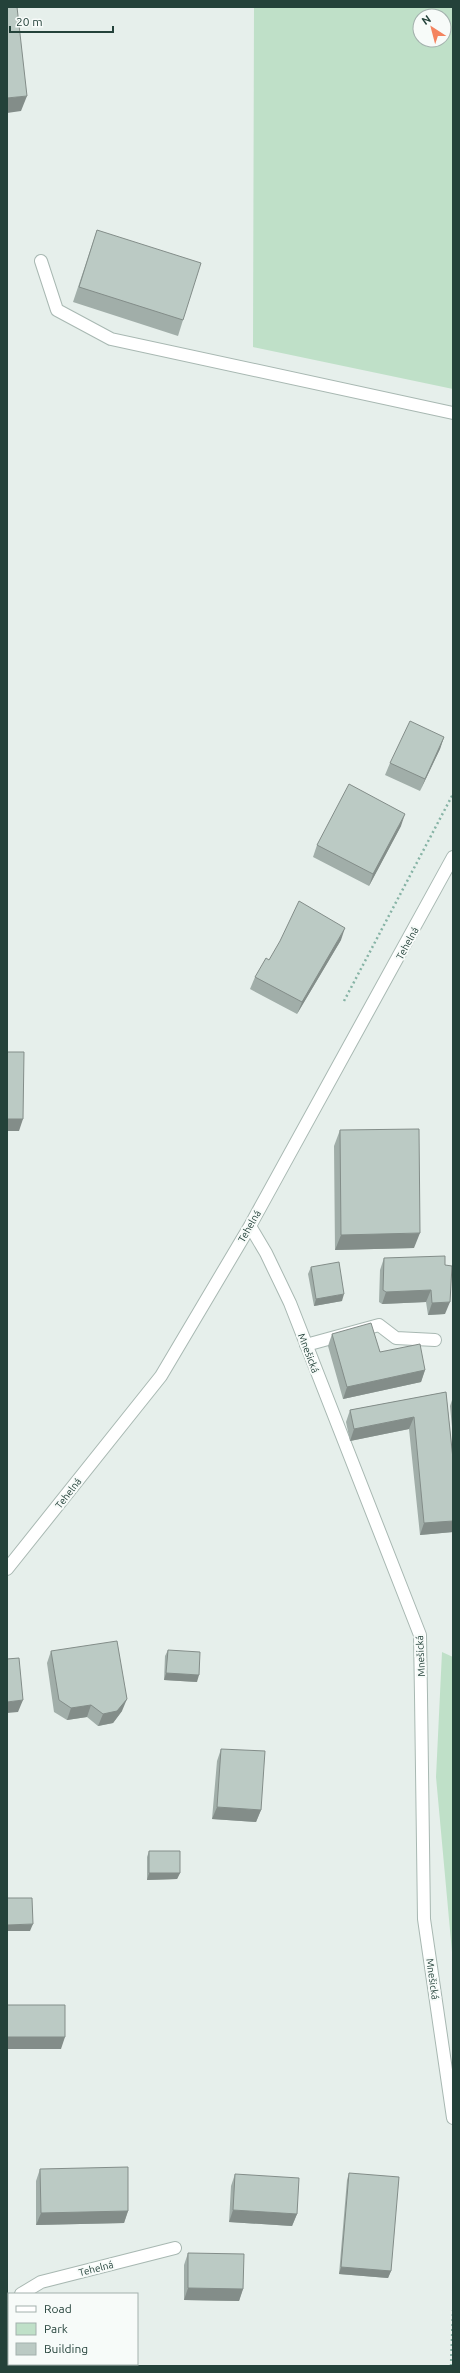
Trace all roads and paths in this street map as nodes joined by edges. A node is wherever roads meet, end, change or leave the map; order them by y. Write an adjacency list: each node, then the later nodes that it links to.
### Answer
1 (41, 261): 2 (street)
2 (453, 413)
3 (453, 794): 5 (path)
4 (453, 857): 6 (street, Tehelná)
5 (341, 1005)
6 (250, 1226): 8 (street, Mnešická); 9 (street, Tehelná)
7 (435, 1340): 8 (street)
8 (306, 1345): 10 (street, Mnešická)
9 (7, 1569)
10 (453, 2118)
11 (175, 2248): 12 (street, Tehelná)
12 (23, 2293)
13 (453, 2310): 14 (path)
14 (451, 2366)

